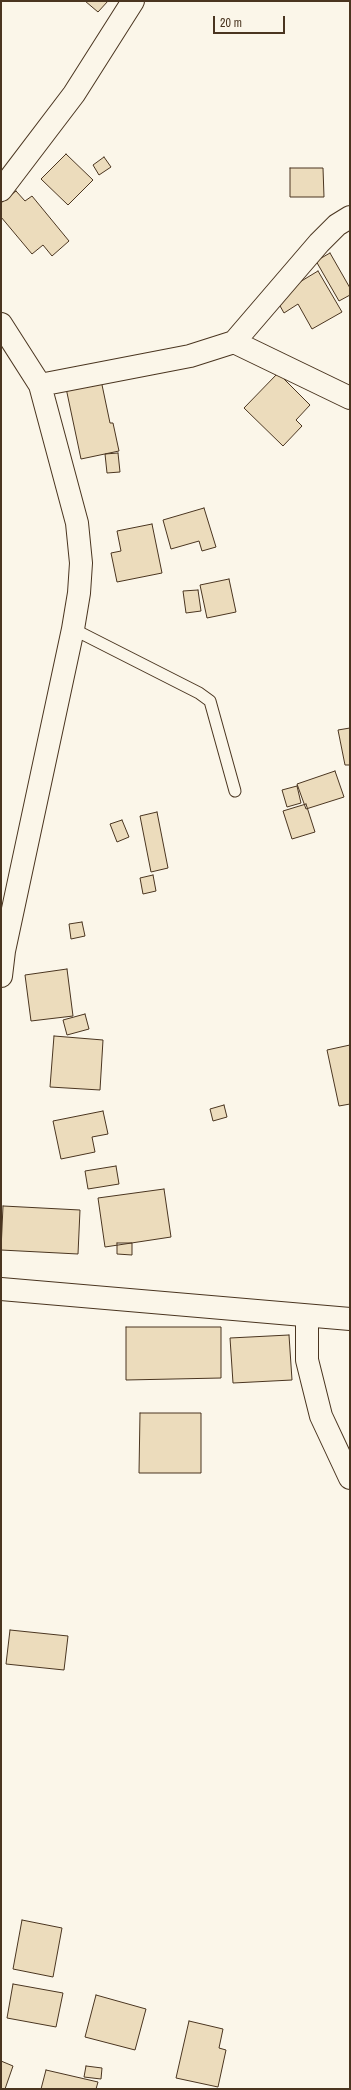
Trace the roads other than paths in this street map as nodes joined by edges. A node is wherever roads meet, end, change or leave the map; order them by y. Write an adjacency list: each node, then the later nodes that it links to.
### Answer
1 (133, 1): 2 (street)
2 (1, 190)
3 (350, 217): 5 (street)
4 (1, 324): 6 (street)
5 (234, 342): 6 (street); 7 (street)
6 (40, 385): 8 (street)
7 (350, 398)
8 (72, 629): 9 (lane); 10 (street)
9 (235, 791)
10 (1, 976)
11 (1, 1289): 12 (street)
12 (307, 1317): 13 (street); 14 (street)
13 (350, 1320)
14 (350, 1478)

